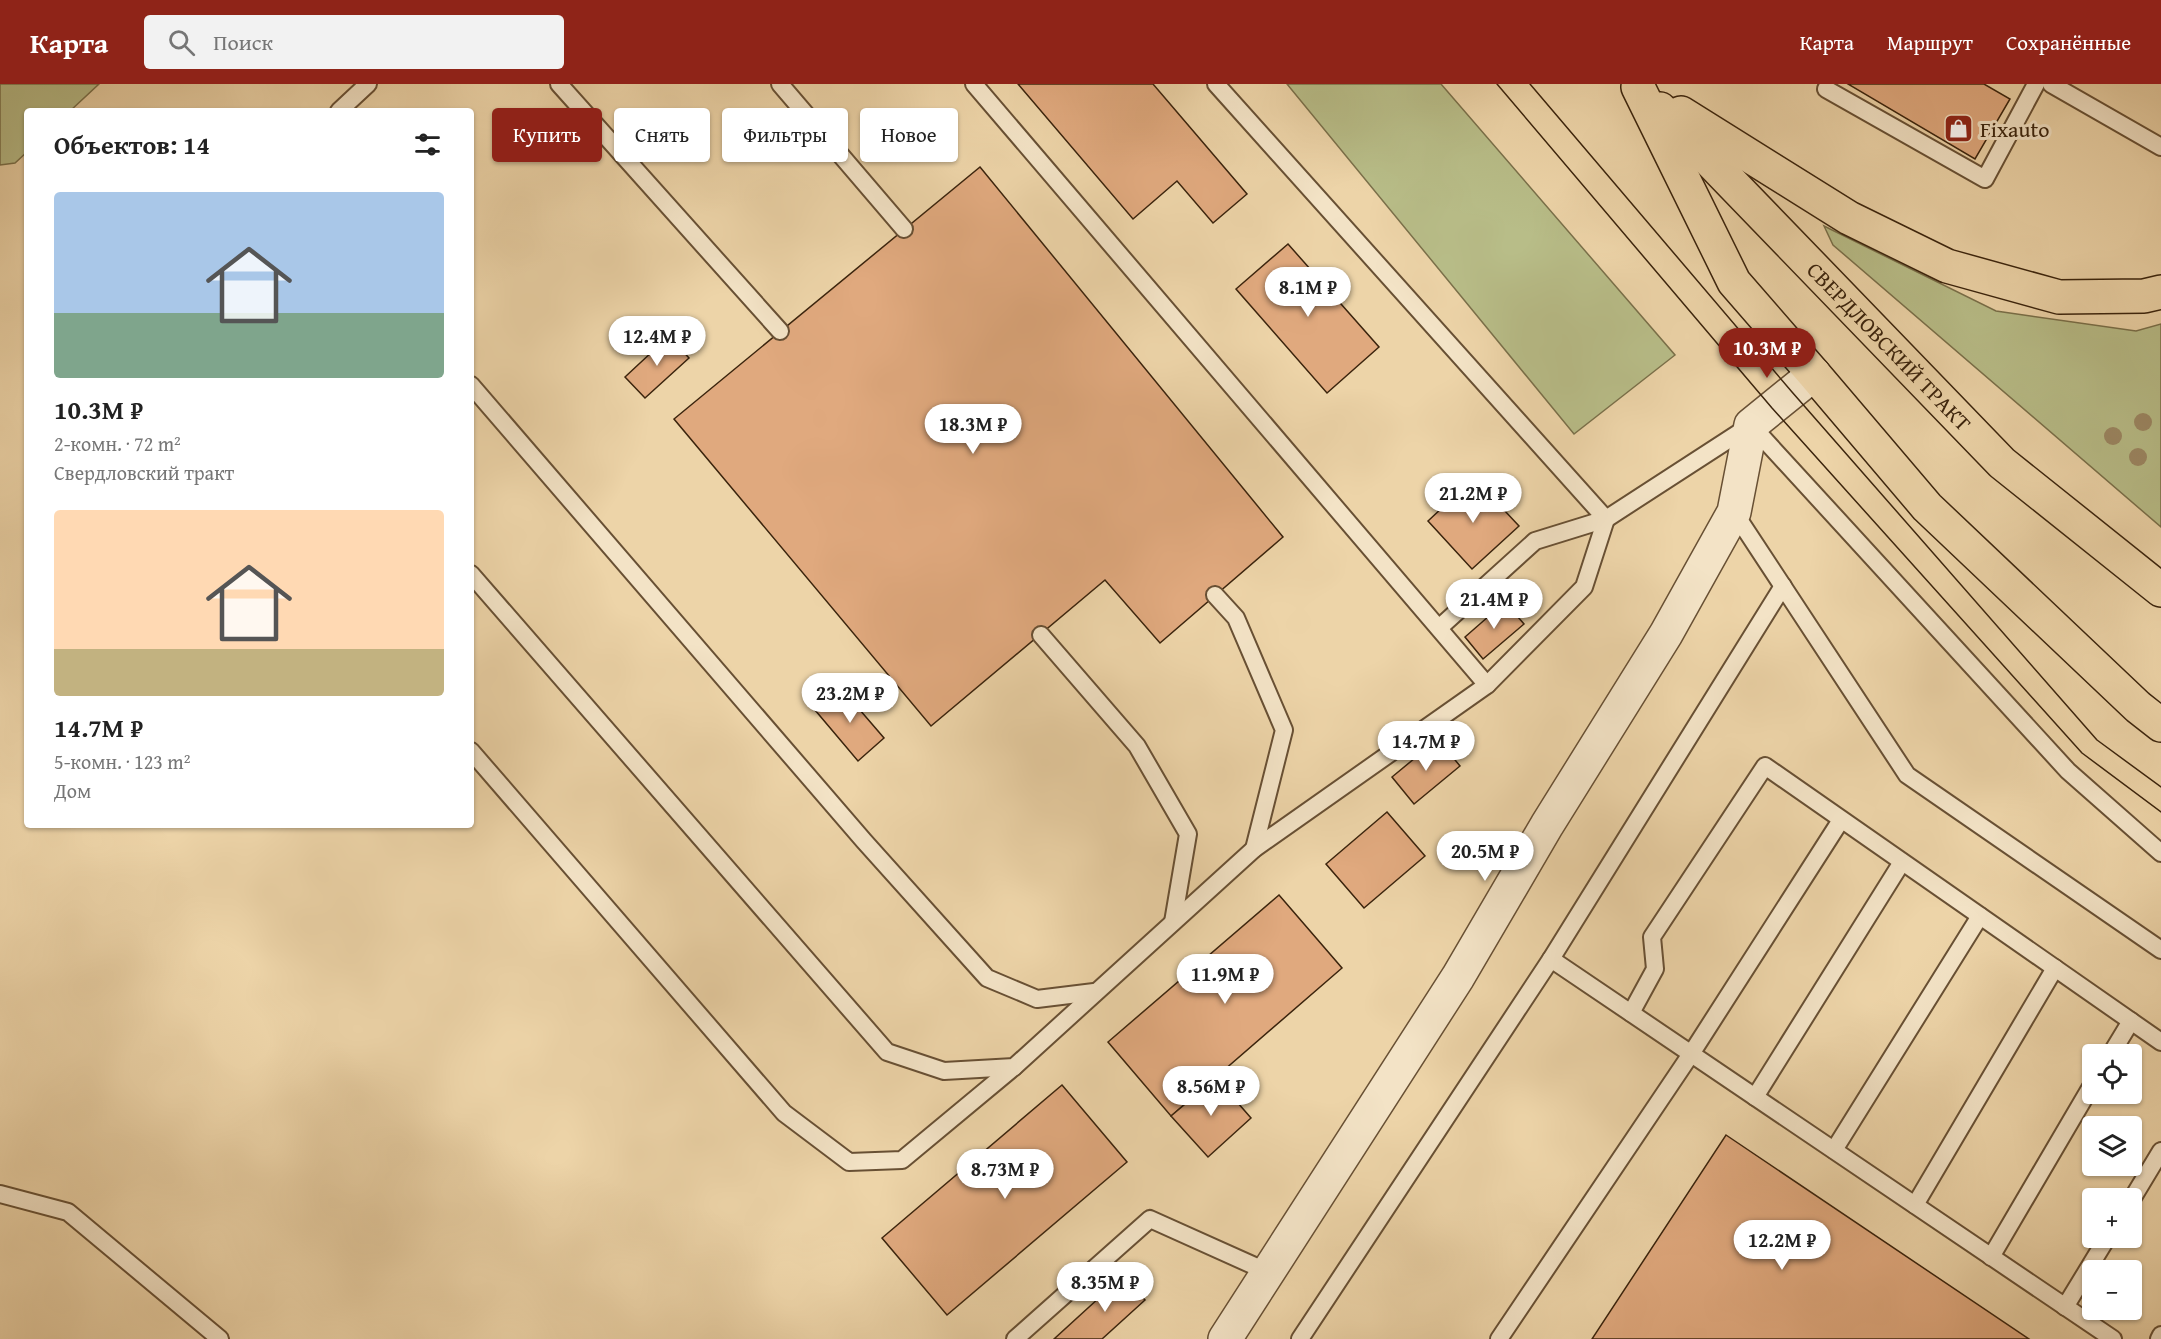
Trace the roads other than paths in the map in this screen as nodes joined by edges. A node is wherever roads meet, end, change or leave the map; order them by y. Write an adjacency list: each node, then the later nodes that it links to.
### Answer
1 (368, 84): 10 (lane)
2 (559, 84): 14 (lane)
3 (780, 84): 12 (lane)
4 (974, 84): 24 (lane)
5 (1216, 84): 19 (lane)
6 (2036, 84): 9 (lane)
7 (2051, 84): 11 (lane)
8 (1637, 86): 13 (main road); 15 (main road); 22 (main road, СВЕРДЛОВСКИЙ ТРАКТ)
9 (1826, 89)
10 (342, 108)
11 (2161, 147)
12 (904, 229)
13 (2161, 292)
14 (780, 331)
15 (1815, 374): 17 (street); 27 (main road)
16 (474, 388): 38 (lane)
17 (1751, 425): 18 (street); 19 (lane); 31 (lane)
18 (1734, 513): 21 (lane); 54 (street)
19 (1606, 519): 24 (lane); 26 (lane)
20 (474, 577): 44 (lane)
21 (1783, 586): 35 (lane); 36 (lane)
22 (2161, 590)
23 (1215, 595): 30 (lane)
24 (1439, 628): 26 (lane)
25 (1041, 635): 34 (lane)
26 (1487, 685): 30 (lane)
27 (2161, 725)
28 (474, 754): 44 (lane)
29 (1842, 820): 32 (lane); 39 (lane); 43 (lane)
30 (1254, 849): 34 (lane)
31 (2161, 852)
32 (1902, 862): 33 (lane); 45 (lane)
33 (1980, 916): 37 (lane); 47 (lane)
34 (1173, 922): 38 (lane)
35 (2161, 950)
36 (1551, 959): 39 (lane); 60 (lane)
37 (2055, 968): 40 (lane); 51 (lane)
38 (1095, 992): 44 (lane)
39 (1631, 1013): 43 (lane)
40 (2131, 1021): 41 (lane); 42 (lane)
41 (2161, 1042)
42 (2117, 1044)
43 (1691, 1054): 45 (lane); 61 (lane)
44 (1014, 1066)
45 (1755, 1097): 47 (lane)
46 (2082, 1102): 53 (lane)
47 (1834, 1150): 51 (lane)
48 (2161, 1151): 49 (lane)
49 (2138, 1188)
50 (0, 1194): 57 (lane)
51 (1915, 1205): 53 (lane)
52 (2102, 1248): 55 (lane)
53 (1991, 1257): 55 (lane)
54 (1268, 1272): 58 (lane); 59 (street)
55 (2065, 1307): 62 (lane)
56 (2161, 1335): 63 (lane)
57 (220, 1339)
58 (1015, 1339)
59 (1225, 1339)
60 (1300, 1339)
61 (1499, 1339)
62 (2113, 1339)
63 (2159, 1339)

